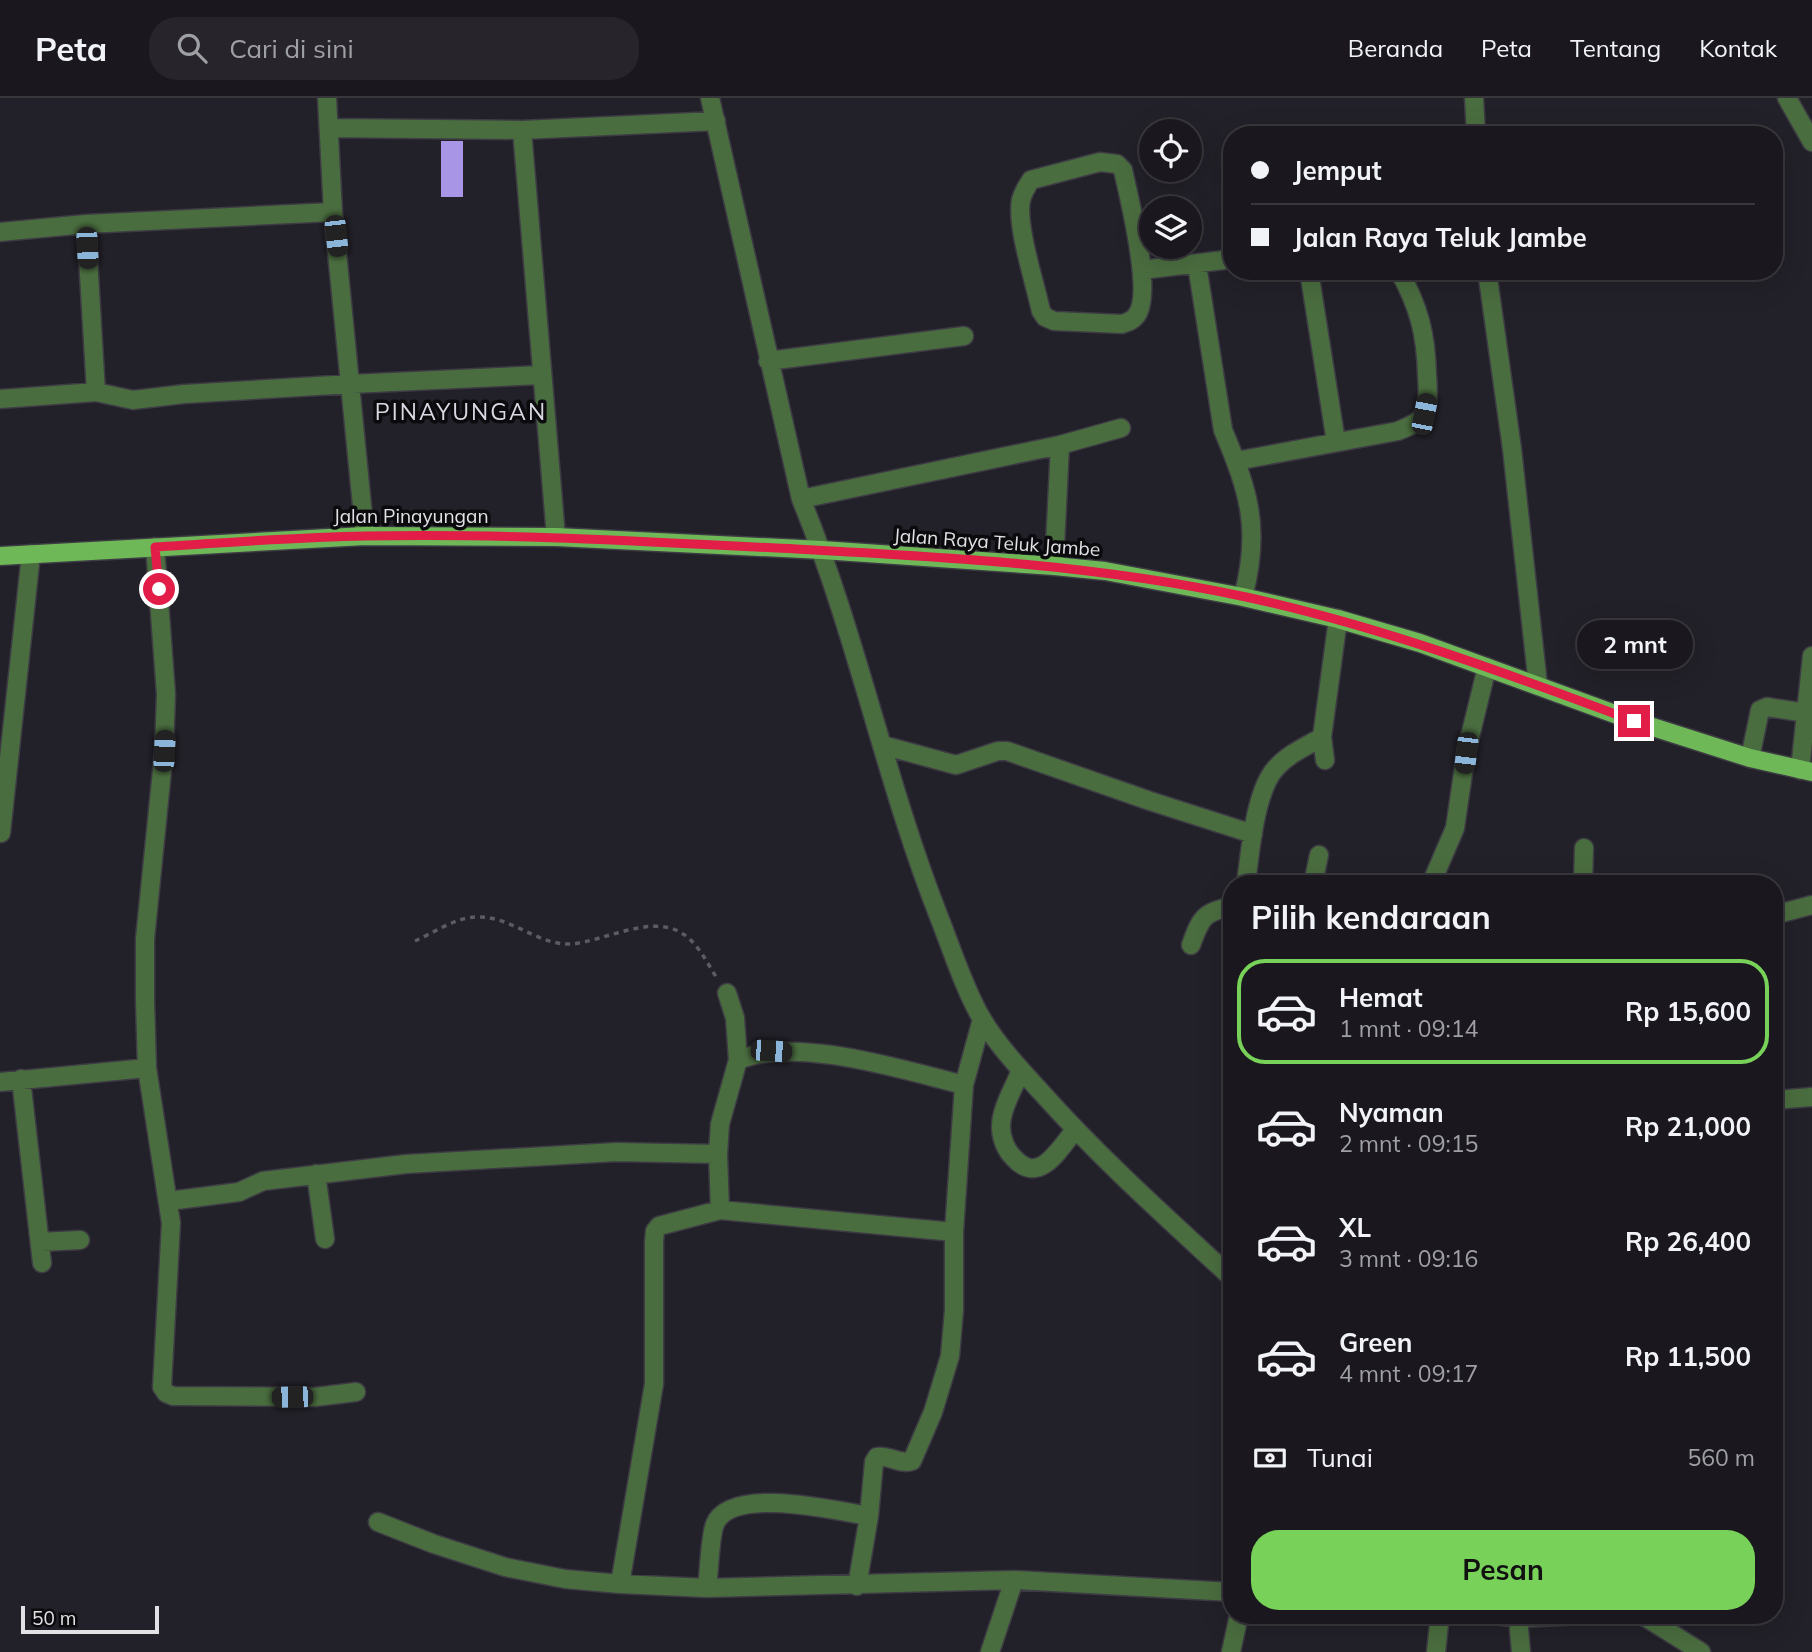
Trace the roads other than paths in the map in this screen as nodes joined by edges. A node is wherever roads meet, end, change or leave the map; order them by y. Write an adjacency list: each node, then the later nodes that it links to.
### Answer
1 (327, 98): 7 (street)
2 (710, 98): 5 (street)
3 (1474, 98): 6 (street)
4 (1787, 98): 9 (street)
5 (716, 121): 8 (street); 20 (street)
6 (1476, 126)
7 (330, 128): 8 (street); 10 (street)
8 (522, 130): 21 (street)
9 (1810, 134)
10 (333, 212): 11 (street); 22 (street)
11 (86, 224): 12 (street); 23 (street)
12 (0, 232)
13 (1223, 261): 14 (street)
14 (1197, 265): 15 (street); 28 (street)
15 (1142, 270): 15 (street)
16 (1310, 280): 26 (street)
17 (1403, 280): 26 (street)
18 (1489, 280): 41 (street)
19 (964, 335): 20 (street)
20 (768, 361): 29 (street)
21 (541, 375): 22 (street); 31 (street)
22 (351, 384): 23 (street); 30 (street)
23 (96, 393): 24 (street)
24 (0, 399)
25 (1121, 428): 27 (street)
26 (1336, 442): 28 (street)
27 (1060, 445): 29 (street); 36 (street)
28 (1236, 461): 37 (street)
29 (801, 499): 33 (street)
30 (365, 536): 31 (main road, Jalan Pinayungan); 32 (main road, Jalan Pinayungan)
31 (556, 537): 33 (main road, Jalan Pinayungan)
32 (155, 547): 34 (main road, Jalan Pinayungan); 63 (street)
33 (822, 550): 36 (main road, Jalan Raya Teluk Jambe); 44 (street)
34 (31, 554): 35 (main road, Jalan Pinayungan); 48 (street)
35 (0, 556)
36 (1054, 566): 37 (main road, Jalan Raya Teluk Jambe)
37 (1243, 597): 38 (main road, Jalan Raya Teluk Jambe)
38 (1338, 619): 40 (main road, Jalan Raya Teluk Jambe); 43 (street)
39 (1812, 656): 42 (street)
40 (1487, 667): 41 (main road, Jalan Raya Teluk Jambe); 54 (street)
41 (1538, 685): 45 (main road, Jalan Raya Teluk Jambe)
42 (1807, 713): 45 (street); 47 (street)
43 (1322, 737): 46 (street); 49 (street)
44 (882, 745): 49 (street); 61 (street)
45 (1750, 758): 47 (main road, Jalan Raya Teluk Jambe)
46 (1325, 760)
47 (1806, 771)
48 (1, 833)
49 (1253, 834): 52 (street)
50 (1584, 848): 55 (street)
51 (1319, 855): 53 (street)
52 (1247, 875)
53 (1315, 875)
54 (1435, 875)
55 (1583, 875)
56 (1812, 905): 58 (street)
57 (1223, 909): 59 (street)
58 (1783, 913)
59 (1191, 945)
60 (727, 993): 62 (street)
61 (982, 1019): 64 (street); 67 (street)
62 (738, 1060): 67 (street); 71 (street)
63 (147, 1068): 65 (street); 73 (street)
64 (1021, 1070): 70 (street); 70 (street)
65 (21, 1079): 66 (street); 78 (street)
66 (0, 1082)
67 (964, 1085): 75 (street)
68 (1812, 1097): 69 (street)
69 (1783, 1099)
70 (1074, 1129): 80 (street)
71 (718, 1154): 72 (street); 74 (street)
72 (316, 1174): 73 (street); 76 (street)
73 (169, 1201): 81 (street)
74 (720, 1210): 75 (street); 85 (street)
75 (954, 1232): 82 (street)
76 (325, 1239)
77 (80, 1240): 78 (street)
78 (40, 1242): 79 (street)
79 (42, 1263)
80 (1223, 1270)
81 (356, 1392)
82 (869, 1516): 86 (street); 87 (street)
83 (378, 1522): 85 (street)
84 (1014, 1580): 86 (street); 88 (street); 93 (street)
85 (620, 1584): 87 (street)
86 (857, 1586): 87 (street)
87 (707, 1588)
88 (1223, 1592)
89 (1237, 1624): 94 (street)
90 (1439, 1624): 95 (street)
91 (1519, 1624): 96 (street)
92 (1656, 1624): 97 (street)
93 (990, 1652)
94 (1231, 1652)
95 (1436, 1652)
96 (1521, 1652)
97 (1701, 1652)

